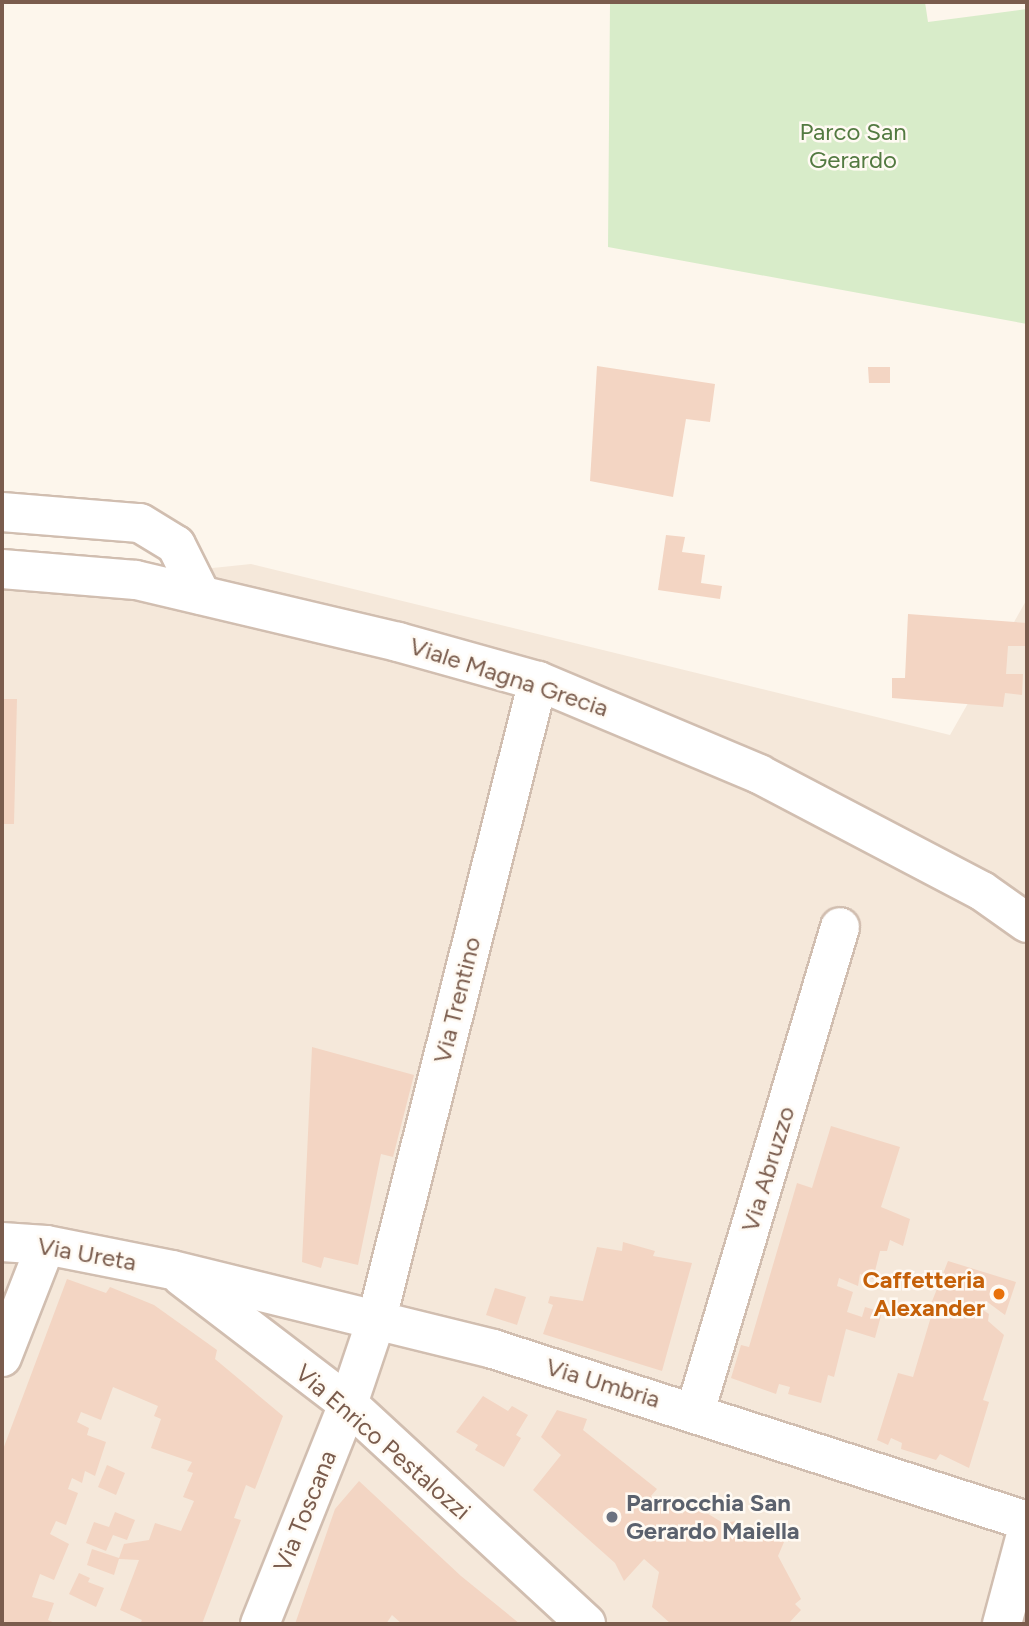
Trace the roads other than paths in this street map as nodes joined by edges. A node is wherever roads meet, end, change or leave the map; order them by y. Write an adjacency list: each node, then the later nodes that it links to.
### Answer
1 (2, 512): 3 (street)
2 (2, 569): 3 (street, Viale Magna Grecia)
3 (201, 595): 4 (street, Viale Magna Grecia)
4 (538, 681): 5 (street, Viale Magna Grecia); 12 (street, Via Trentino)
5 (982, 891): 6 (street, Viale Magna Grecia); 7 (street, Viale Magna Grecia)
6 (1027, 902)
7 (1027, 923)
8 (840, 927): 15 (street, Via Abruzzo)
9 (2, 1242): 10 (street, Via Ureta)
10 (46, 1245): 11 (street, Via Ureta); 13 (street)
11 (172, 1270): 12 (street, Via Umbria); 14 (street, Via Enrico Pestalozzi)
12 (377, 1318): 14 (street, Via Toscana); 15 (street, Via Umbria)
13 (2, 1357)
14 (348, 1404): 18 (street, Via Toscana); 19 (street, Via Enrico Pestalozzi)
15 (695, 1412): 16 (street, Via Umbria)
16 (1027, 1521)
17 (1027, 1531): 20 (street)
18 (260, 1624)
19 (586, 1624)
20 (1002, 1624)

